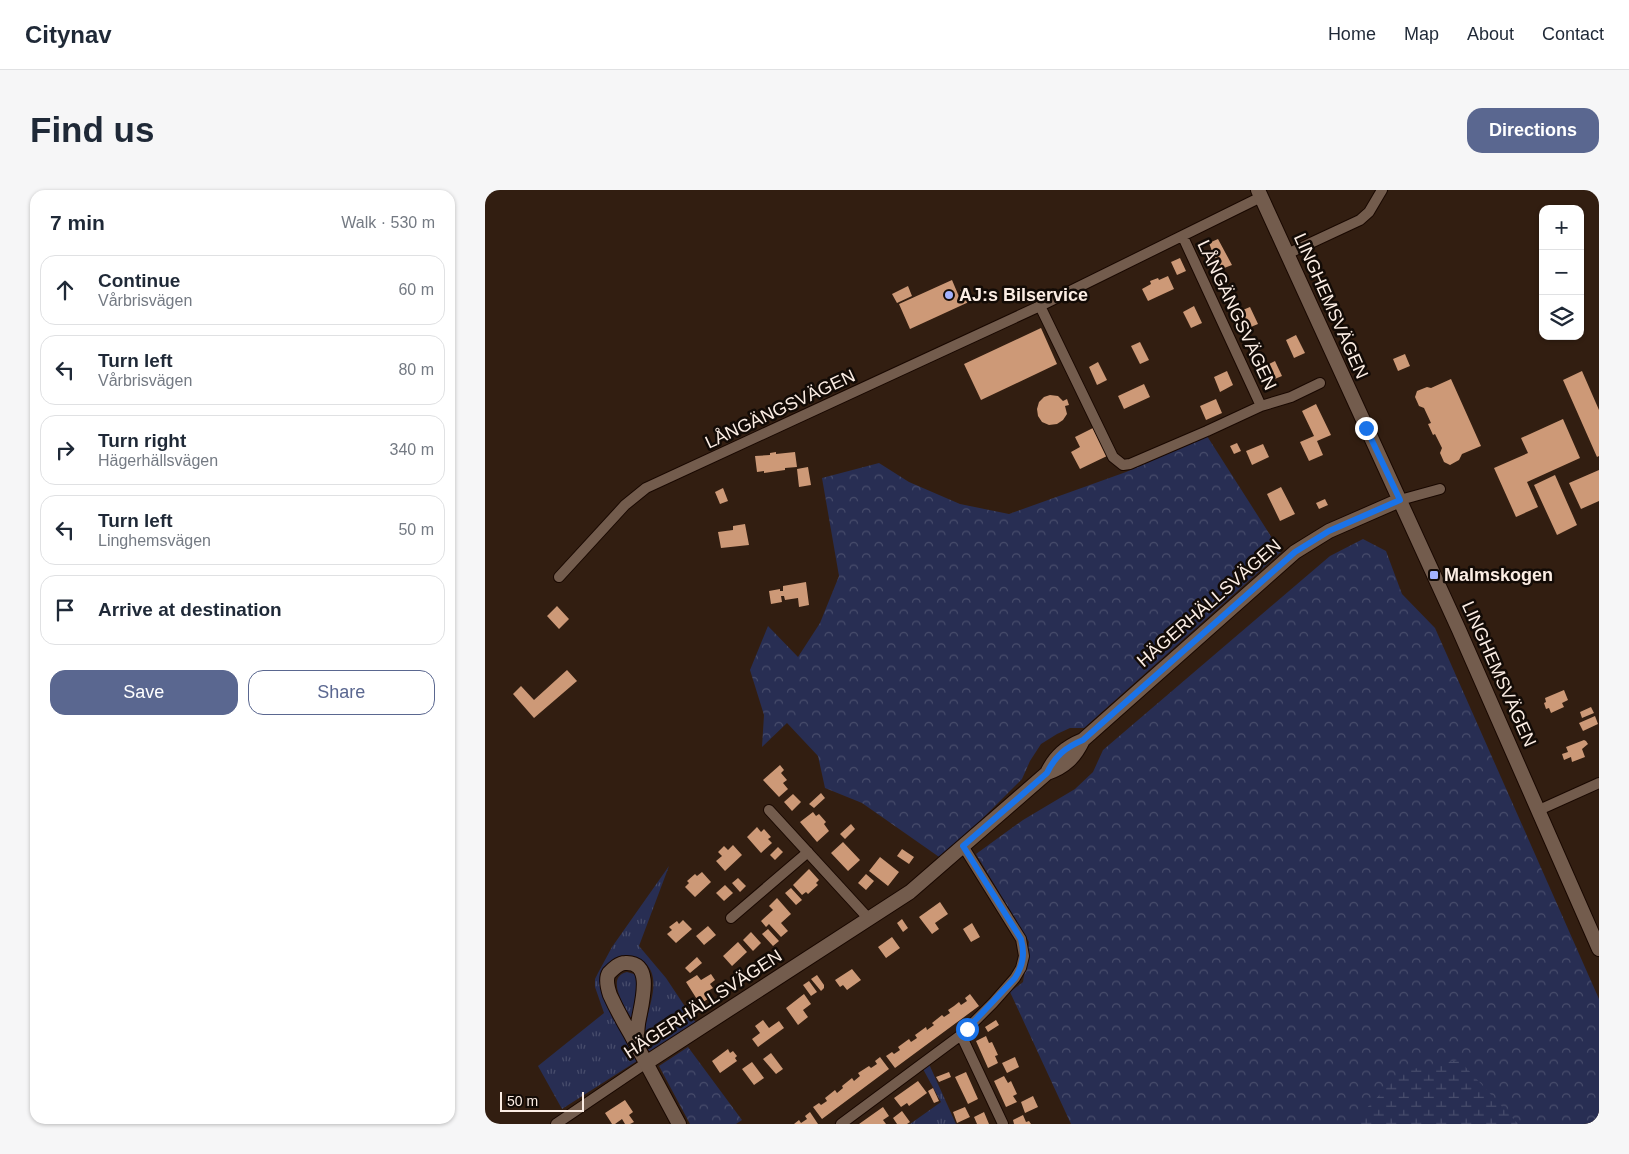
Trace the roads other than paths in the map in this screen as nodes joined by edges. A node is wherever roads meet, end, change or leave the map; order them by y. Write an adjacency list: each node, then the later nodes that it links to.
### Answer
1 (1381, 190): 4 (street)
2 (1260, 194): 3 (street, LÅNGÄNGSVÄGEN); 4 (street, LINGHEMSVÄGEN)
3 (1183, 237): 5 (street, LÅNGÄNGSVÄGEN); 7 (street, LÅNGÄNGSVÄGEN)
4 (1287, 254): 9 (street, LINGHEMSVÄGEN)
5 (1040, 306): 7 (street, LÅNGÄNGSVÄGEN); 10 (street, LÅNGÄNGSVÄGEN)
6 (1320, 383): 7 (street, LÅNGÄNGSVÄGEN)
7 (1261, 406)
8 (1440, 489): 9 (street)
9 (1400, 500): 13 (street, LINGHEMSVÄGEN); 14 (street, HÄGERHÄLLSVÄGEN)
10 (559, 577)
11 (1599, 783): 13 (street)
12 (769, 810): 15 (street)
13 (1539, 810): 18 (street, LINGHEMSVÄGEN)
14 (963, 846): 17 (street, HÄGERHÄLLSVÄGEN); 19 (street)
15 (807, 852): 16 (street); 17 (street)
16 (731, 918)
17 (869, 919): 21 (street, HÄGERHÄLLSVÄGEN)
18 (1599, 950)
19 (961, 1035): 24 (street); 25 (street)
20 (637, 1047): 20 (street); 21 (street)
21 (646, 1063): 22 (street, HÄGERHÄLLSVÄGEN); 23 (street)
22 (557, 1124)
23 (679, 1124)
24 (842, 1124)
25 (1003, 1124)

